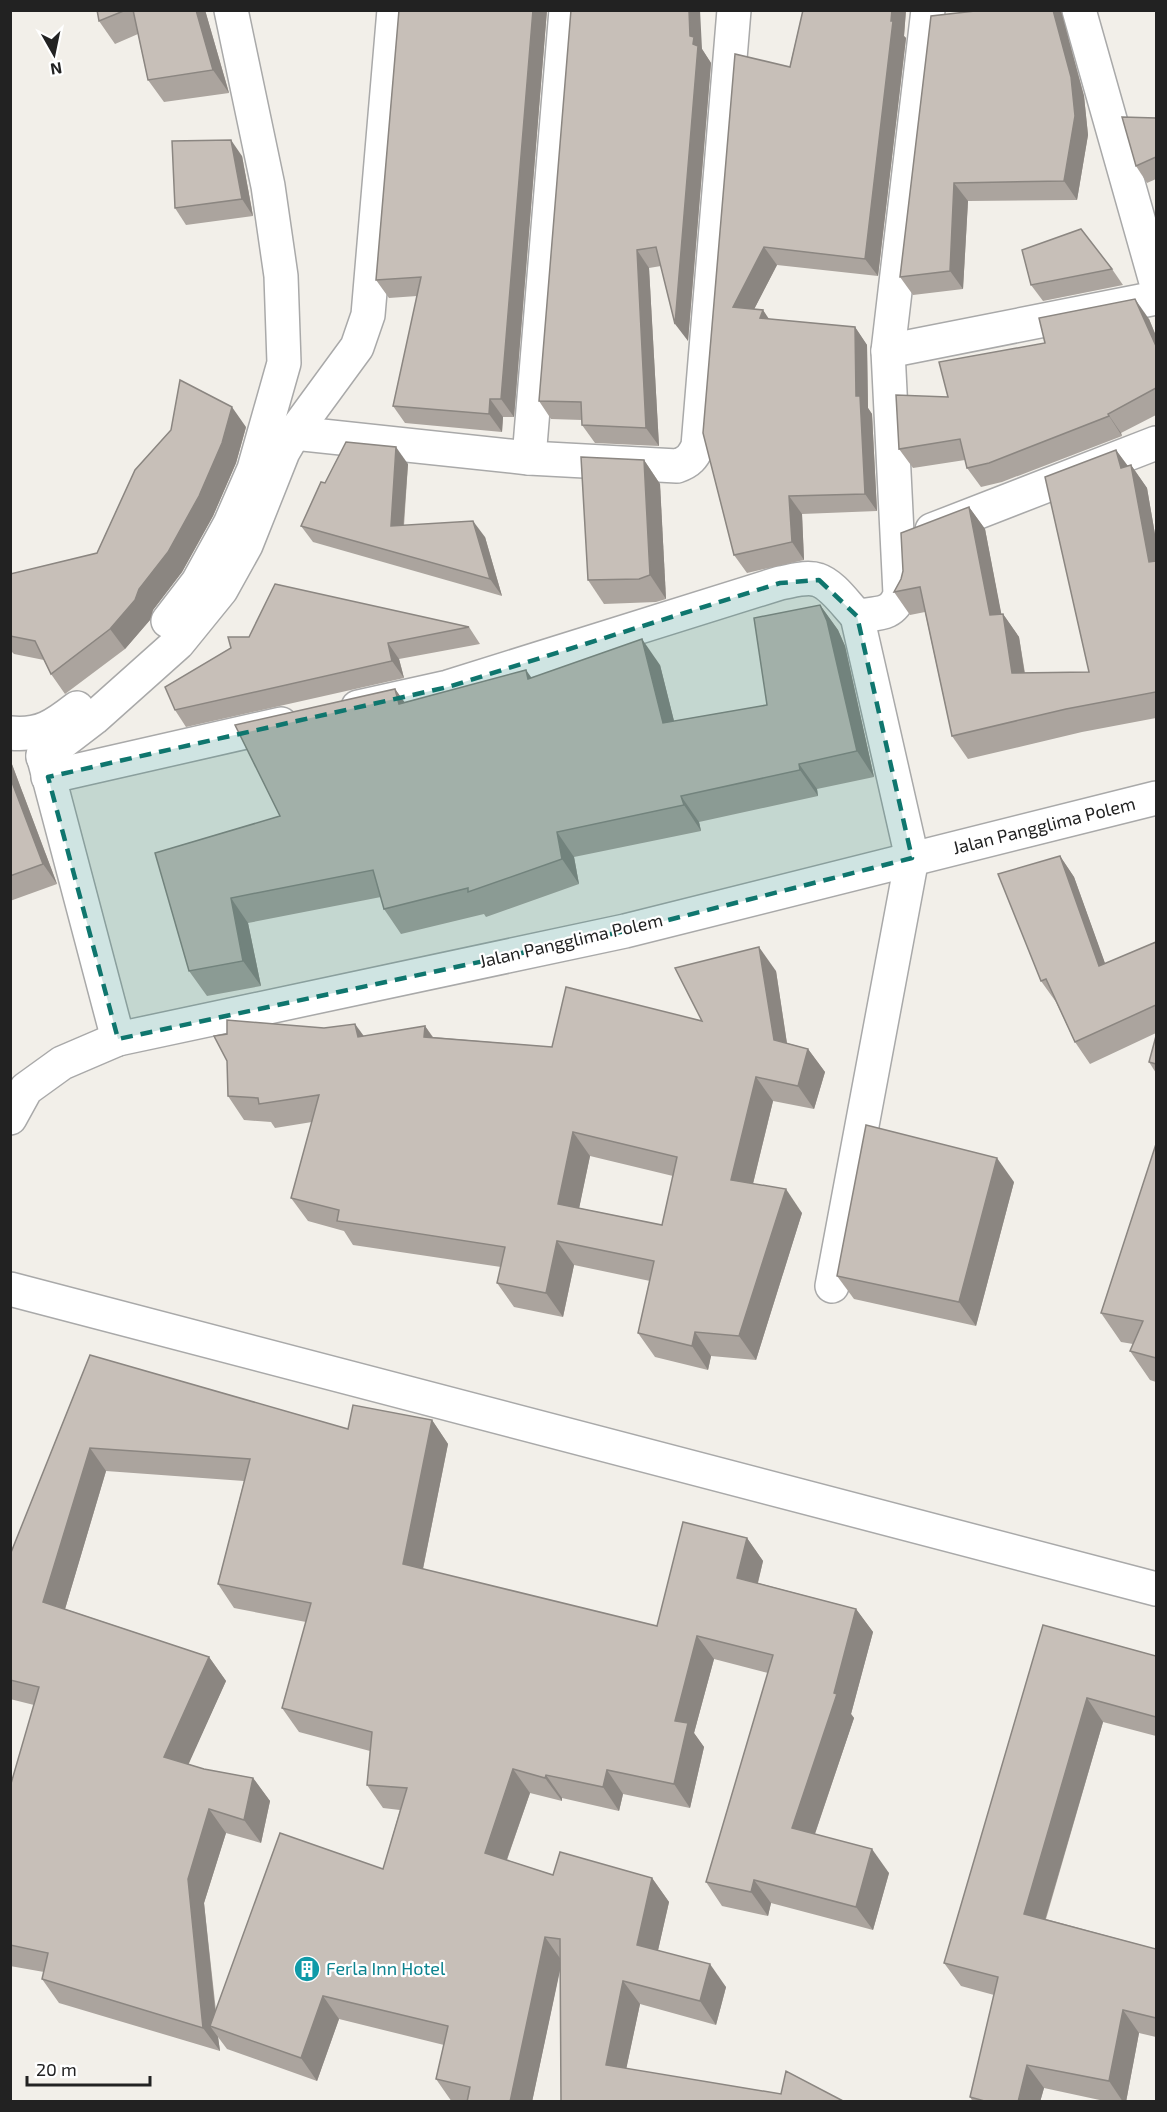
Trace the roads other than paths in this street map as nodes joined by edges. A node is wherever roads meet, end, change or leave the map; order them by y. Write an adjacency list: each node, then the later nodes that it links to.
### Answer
1 (231, 10): 15 (street)
2 (394, 10): 10 (street)
3 (566, 10): 12 (street)
4 (734, 10): 12 (street)
5 (928, 10): 9 (street)
6 (1078, 10): 7 (street)
7 (1156, 282)
8 (1156, 298): 9 (street)
9 (888, 351): 13 (street)
10 (294, 433): 12 (street); 15 (street)
11 (1156, 443): 13 (street)
12 (529, 458)
13 (897, 543): 14 (street)
14 (857, 616): 15 (street); 17 (street)
15 (35, 750): 18 (street)
16 (1156, 798): 17 (street, Jalan Pangglima Polem)
17 (912, 858): 18 (street, Jalan Pangglima Polem); 20 (street)
18 (118, 1039): 19 (street, Jalan Pangglima Polem)
19 (10, 1118)
20 (832, 1286)
21 (10, 1289): 22 (street)
22 (1156, 1589)

